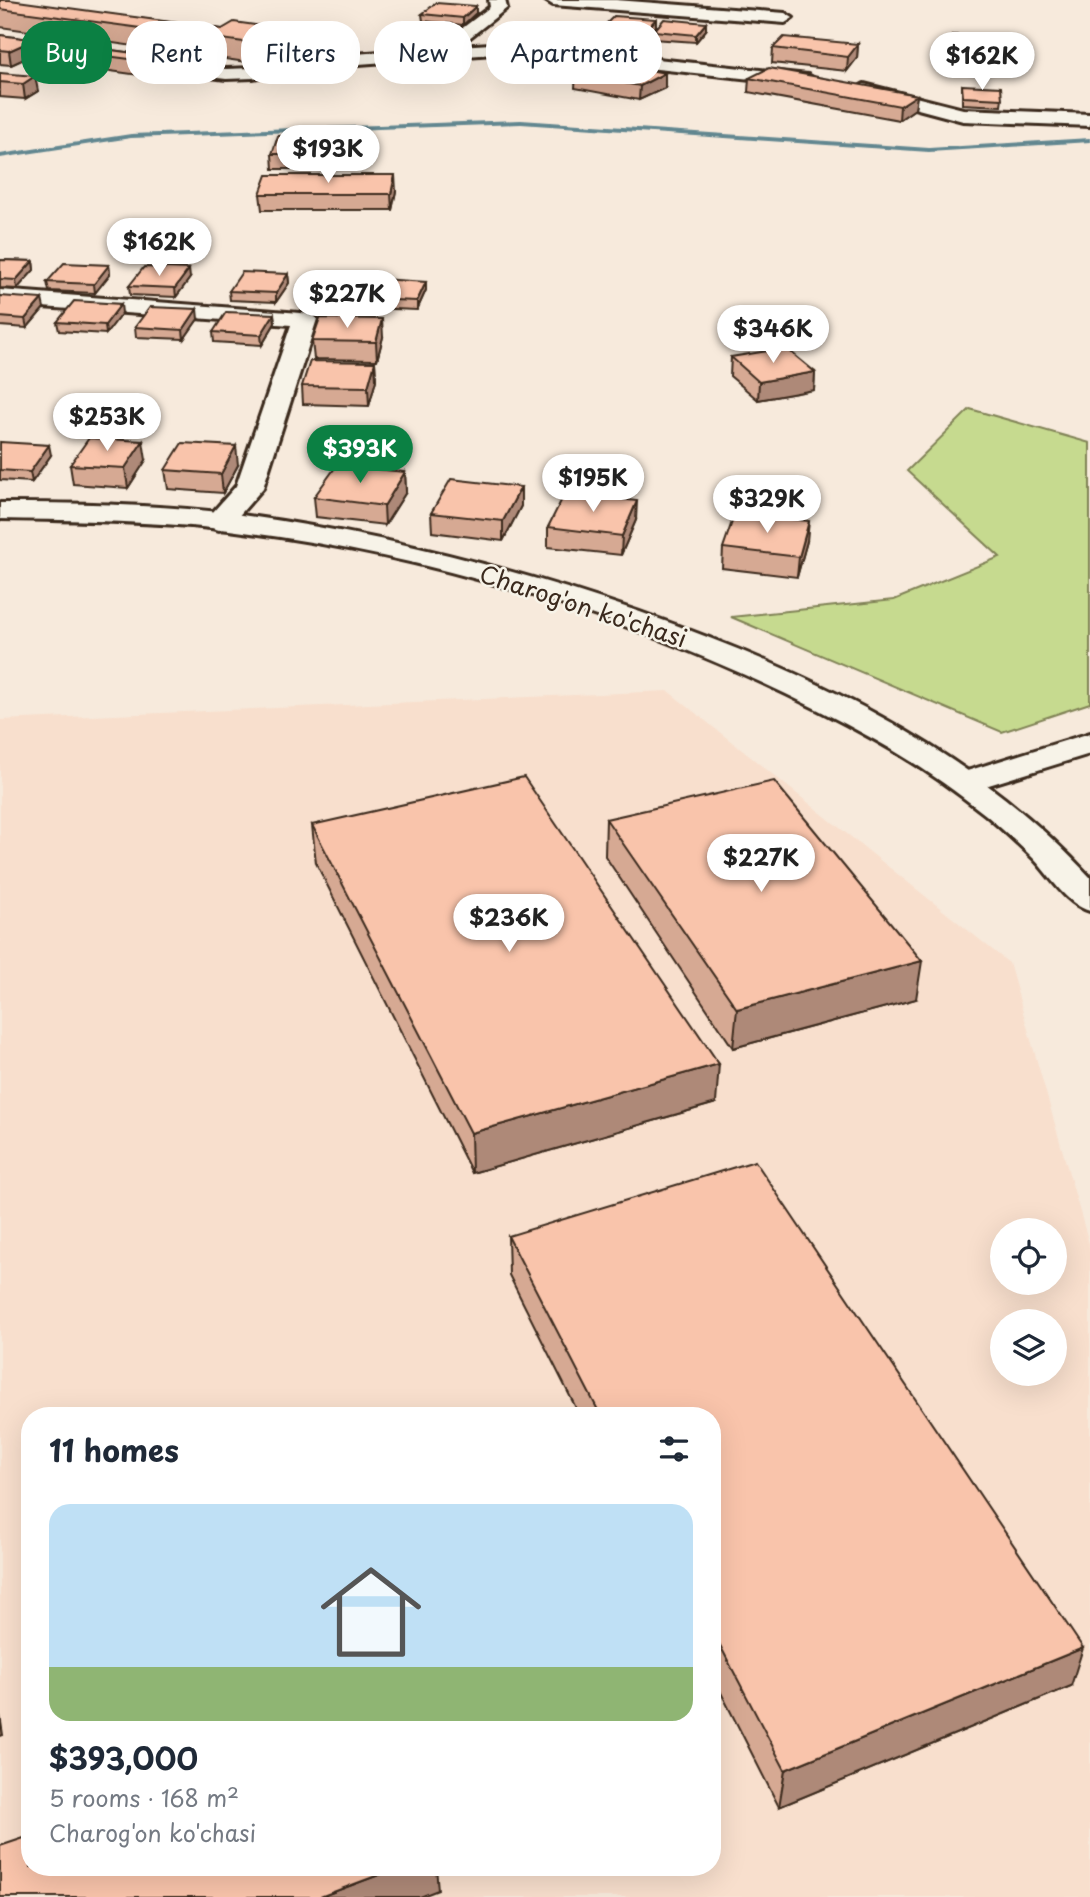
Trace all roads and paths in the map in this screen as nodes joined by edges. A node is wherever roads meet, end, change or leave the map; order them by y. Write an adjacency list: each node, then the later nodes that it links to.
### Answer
1 (496, 0): 4 (street)
2 (553, 0): 3 (street)
3 (785, 18)
4 (472, 29)
5 (0, 45): 7 (street)
6 (472, 50): 8 (street)
7 (374, 58)
8 (826, 82)
9 (852, 87): 10 (street)
10 (1090, 120)
11 (0, 297): 13 (street)
12 (0, 510): 13 (street, Charog'on ko'chasi)
13 (219, 521): 15 (street, Charog'on ko'chasi)
14 (1090, 743): 15 (street)
15 (966, 782): 16 (street, Charog'on ko'chasi)
16 (1090, 898)

